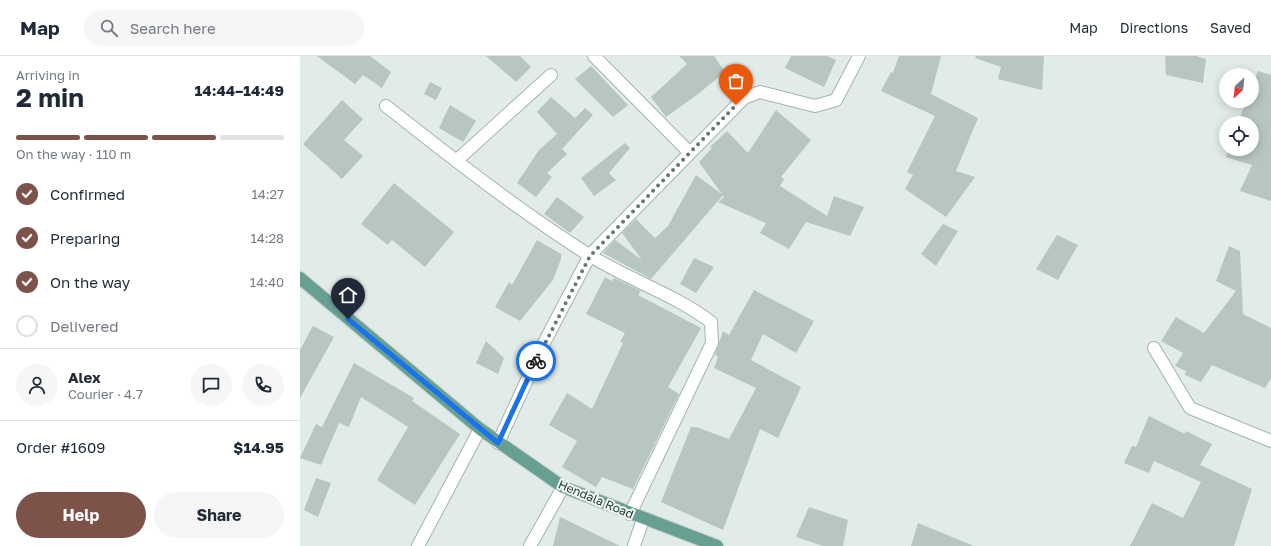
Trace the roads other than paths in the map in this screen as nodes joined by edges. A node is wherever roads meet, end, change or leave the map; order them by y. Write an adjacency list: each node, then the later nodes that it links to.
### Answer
1 (594, 56): 5 (street)
2 (859, 56): 5 (street)
3 (551, 75): 6 (street)
4 (386, 106): 6 (street)
5 (689, 152): 7 (street)
6 (456, 161): 7 (street)
7 (590, 256): 12 (street); 14 (street)
8 (300, 278): 10 (main road, Hendala Road)
9 (1154, 348): 11 (street)
10 (480, 429): 12 (main road, Hendala Road); 16 (street)
11 (1271, 441)
12 (498, 443): 13 (main road, Hendala Road)
13 (563, 487): 14 (main road, Hendala Road); 17 (street)
14 (630, 514): 15 (main road, Hendala Road)
15 (643, 519): 18 (street); 19 (main road, Hendala Road)
16 (418, 546)
17 (530, 546)
18 (634, 546)
19 (717, 546)

